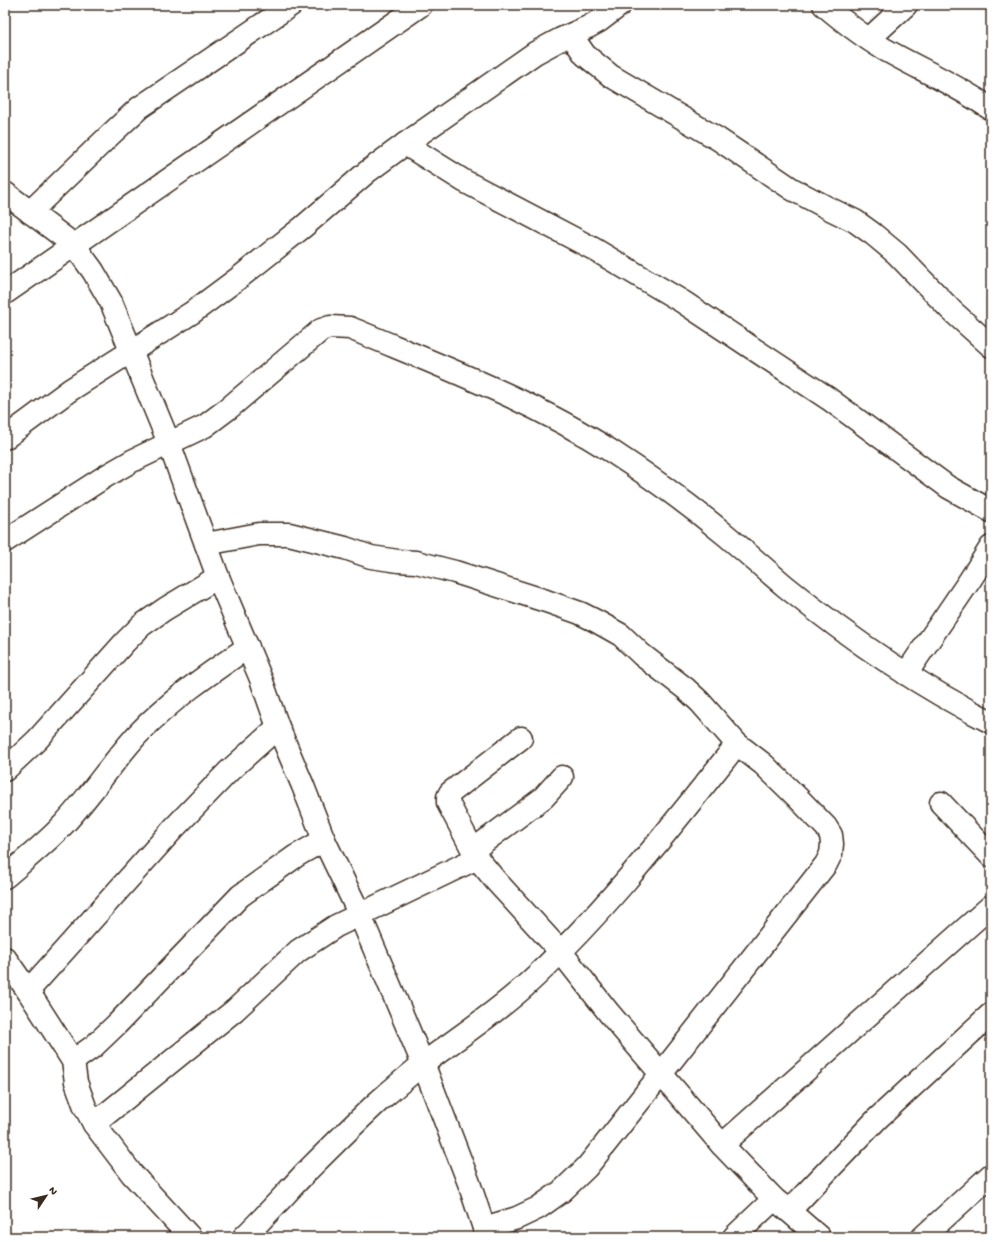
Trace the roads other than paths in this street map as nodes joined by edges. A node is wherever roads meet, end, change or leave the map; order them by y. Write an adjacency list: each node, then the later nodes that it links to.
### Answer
1 (292, 5): 11 (street)
2 (421, 5): 12 (street)
3 (620, 5): 6 (street)
4 (824, 5): 7 (street)
5 (906, 5): 7 (street)
6 (571, 35): 9 (street); 14 (street)
7 (869, 39): 8 (street)
8 (991, 108)
9 (405, 144): 15 (street); 18 (street)
10 (5, 193): 11 (street)
11 (30, 212): 12 (street)
12 (74, 245): 13 (street); 15 (street)
13 (5, 292)
14 (991, 346)
15 (131, 351): 16 (street); 17 (street)
16 (5, 438)
17 (169, 443): 19 (street); 20 (street); 24 (street)
18 (991, 511)
19 (5, 541)
20 (206, 544): 22 (street); 28 (street)
21 (991, 547): 24 (street)
22 (218, 578): 23 (street); 29 (street)
23 (248, 647): 26 (street); 35 (street)
24 (906, 674): 25 (street)
25 (991, 722)
26 (278, 727): 32 (street); 40 (street)
27 (521, 738): 33 (street)
28 (737, 744): 38 (street); 44 (street)
29 (5, 770)
30 (562, 777): 33 (street)
31 (941, 803): 34 (street)
32 (324, 840): 37 (street); 42 (street)
33 (475, 854): 37 (street); 38 (street)
34 (991, 856)
35 (5, 877)
36 (991, 906): 46 (street)
37 (360, 915): 43 (street); 45 (street)
38 (561, 952): 43 (street); 44 (street)
39 (5, 958): 40 (street)
40 (28, 991): 42 (street)
41 (991, 1014): 48 (street)
42 (73, 1061): 45 (street)
43 (423, 1064): 49 (street); 51 (street)
44 (662, 1074): 46 (street); 49 (street)
45 (94, 1124): 50 (street)
46 (722, 1144): 48 (street)
47 (991, 1175): 54 (street)
48 (781, 1205): 52 (street); 53 (street)
49 (486, 1232)
50 (190, 1237)
51 (244, 1237)
52 (734, 1237)
53 (819, 1237)
54 (923, 1237)

